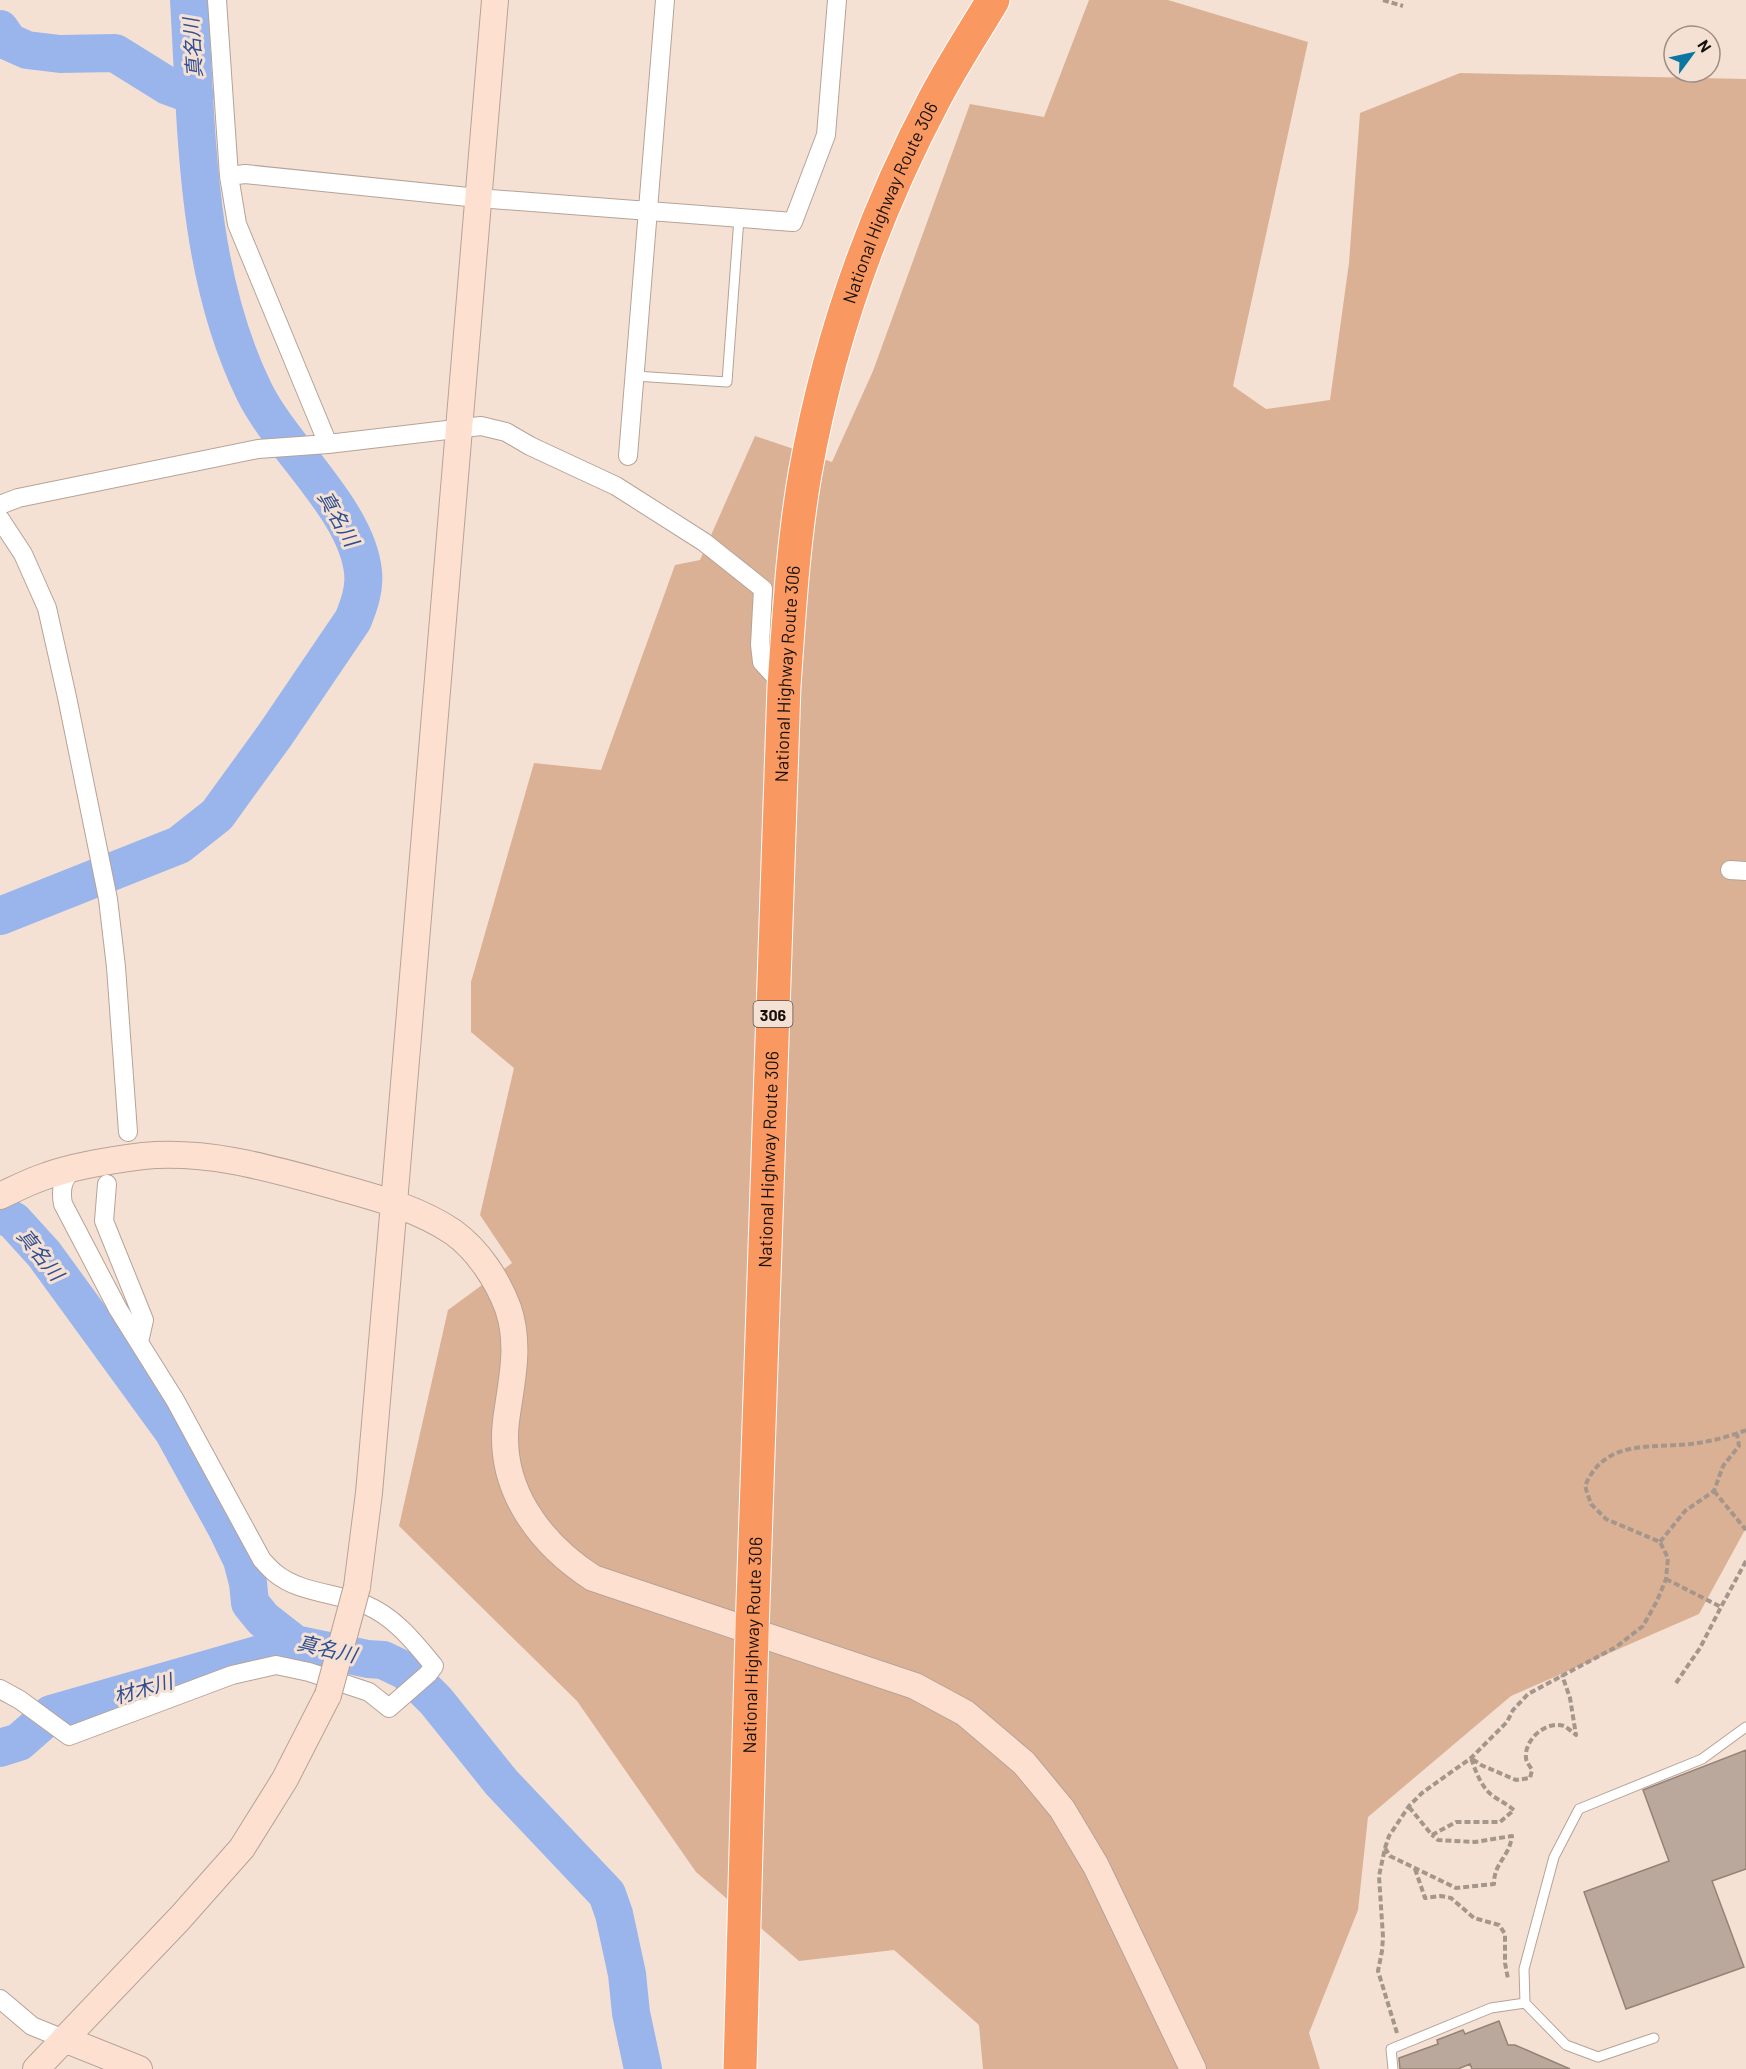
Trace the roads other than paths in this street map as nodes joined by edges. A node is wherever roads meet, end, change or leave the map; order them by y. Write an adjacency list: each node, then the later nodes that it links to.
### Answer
1 (217, 0): 6 (street)
2 (495, 0): 7 (street)
3 (665, 0): 8 (street)
4 (837, 0): 9 (street)
5 (993, 0): 16 (highway, National Highway Route 306 / 306)
6 (229, 176): 7 (street); 12 (street)
7 (478, 198): 8 (street); 11 (street)
8 (648, 211): 9 (street); 10 (street)
9 (739, 218): 10 (lane)
10 (635, 376): 13 (street)
11 (458, 429): 12 (street); 16 (street); 21 (street)
12 (322, 444): 14 (street)
13 (628, 456)
14 (0, 505)
15 (0, 519): 17 (street)
16 (784, 686): 23 (highway, National Highway Route 306 / 306)
17 (128, 1132)
18 (75, 1167): 20 (street); 21 (street); 22 (street)
19 (107, 1184): 22 (street)
20 (0, 1196)
21 (394, 1203): 23 (street); 29 (street, bridge)
22 (139, 1342): 24 (street)
23 (752, 1632): 32 (highway, National Highway Route 306 / 306); 33 (street)
24 (0, 1689)
25 (1746, 1727): 27 (lane)
26 (0, 1999): 29 (street)
27 (1525, 2002): 28 (lane); 34 (lane)
28 (1654, 2038)
29 (64, 2039): 30 (street); 31 (street)
30 (36, 2069)
31 (139, 2069)
32 (740, 2069)
33 (1193, 2069)
34 (1393, 2069)

